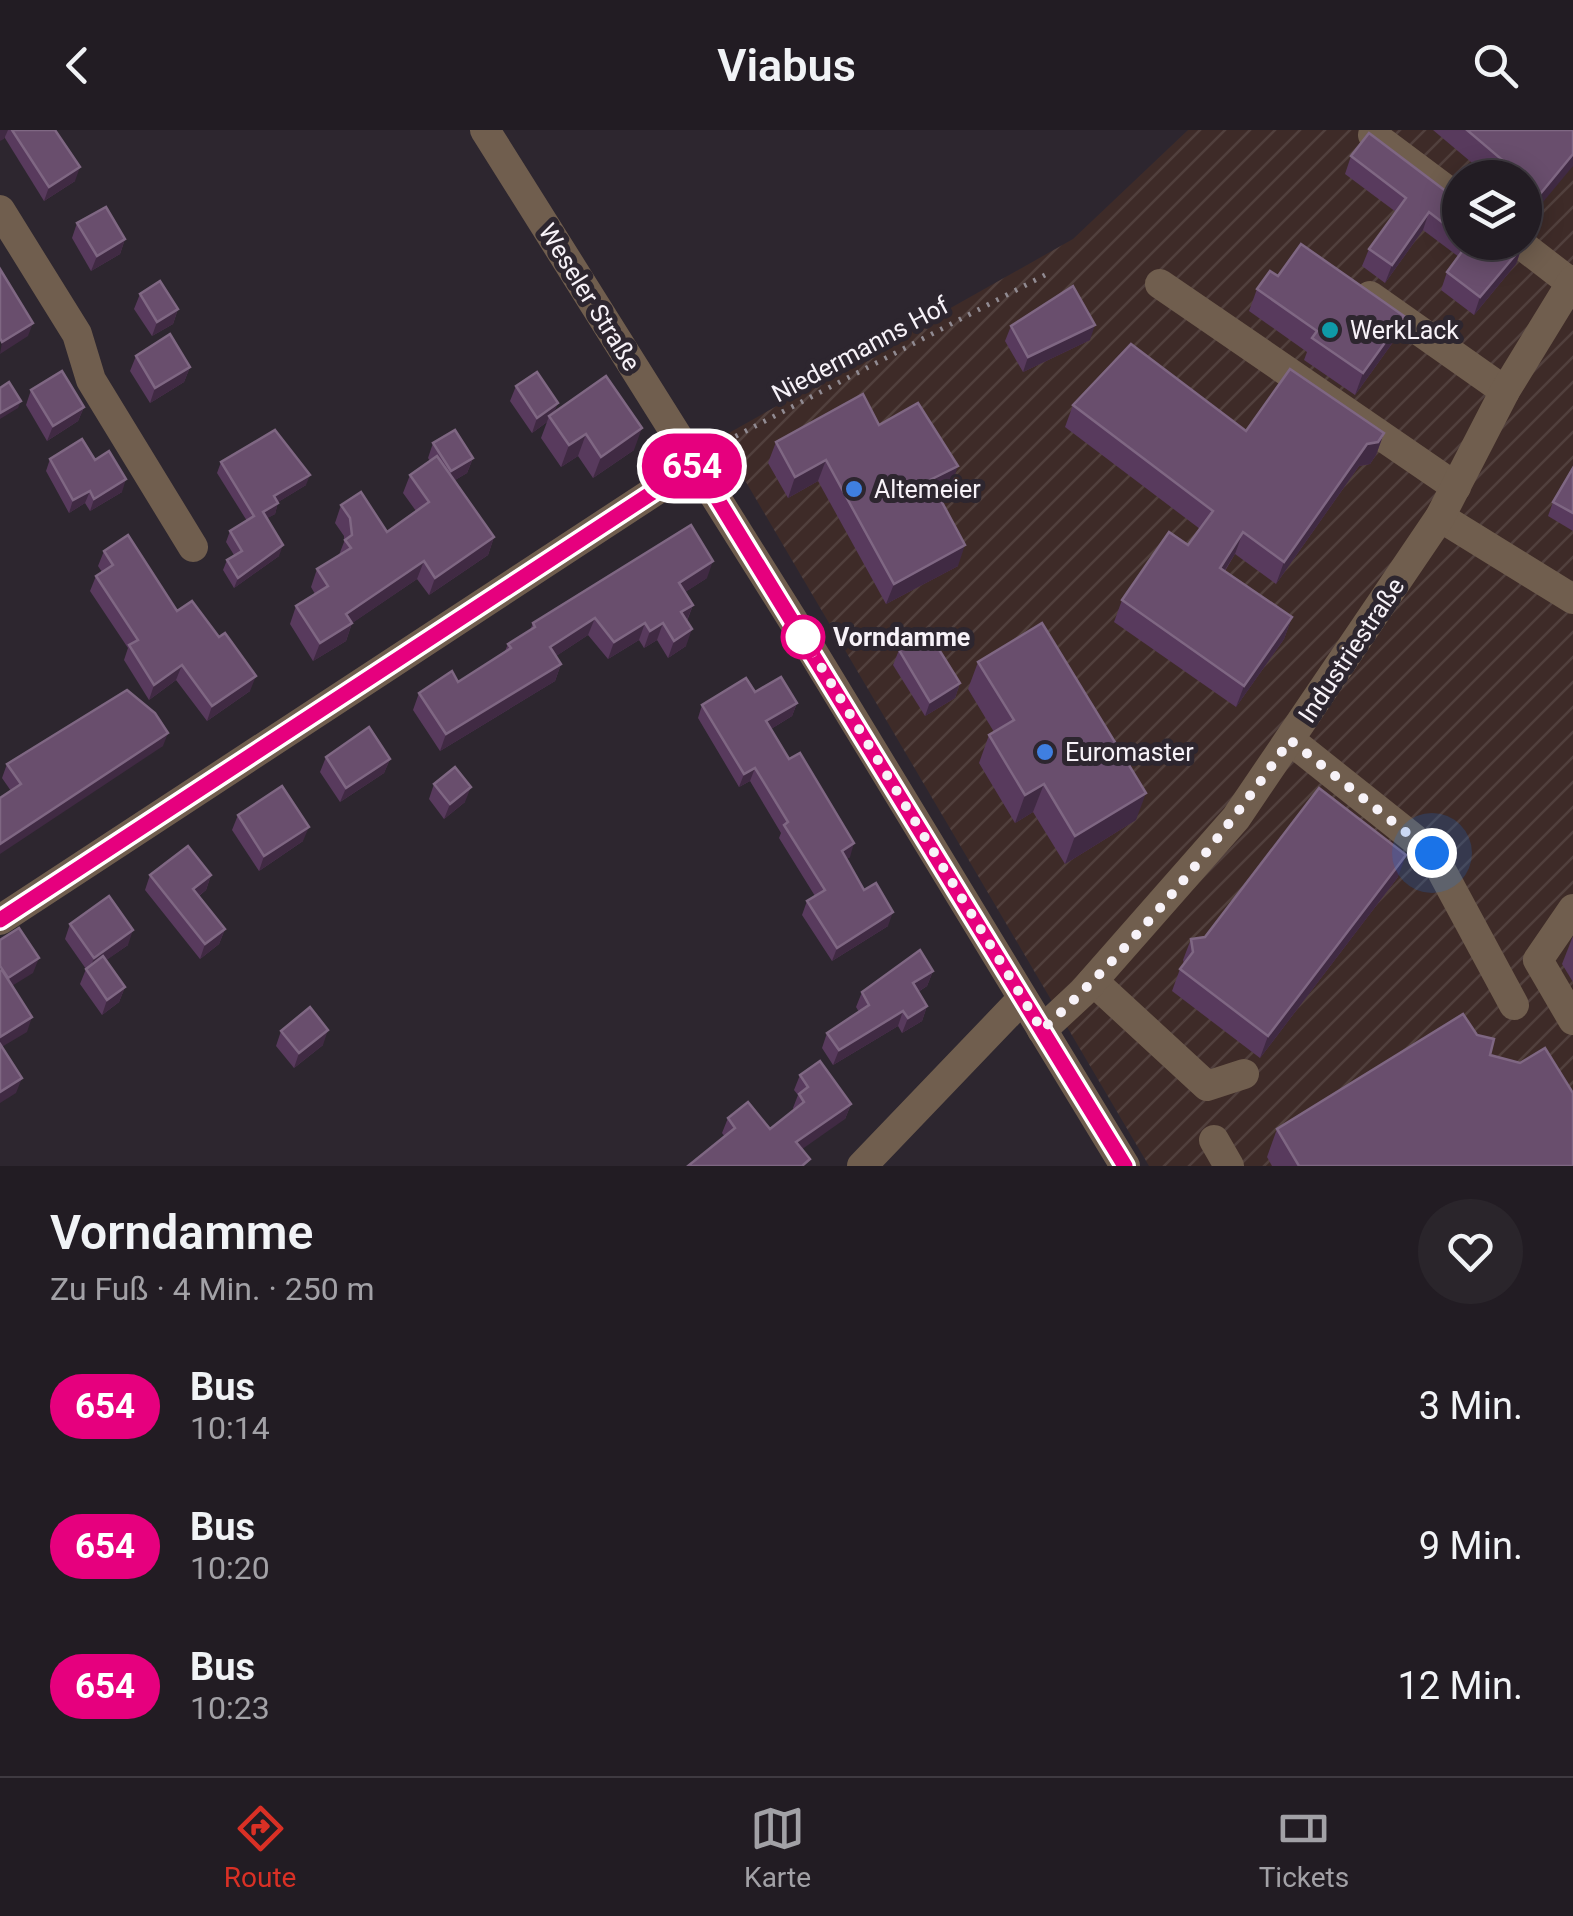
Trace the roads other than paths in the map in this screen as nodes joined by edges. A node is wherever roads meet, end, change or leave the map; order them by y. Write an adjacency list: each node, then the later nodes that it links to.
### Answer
1 (485, 130): 10 (street, Weseler Straße)
2 (1373, 135): 3 (street)
3 (1442, 187)
4 (0, 210): 13 (street)
5 (1542, 259): 7 (street)
6 (1348, 280): 9 (street)
7 (1572, 281): 9 (street, Industriestraße)
8 (1160, 284): 11 (street)
9 (1505, 391): 11 (street, Industriestraße)
10 (694, 461): 17 (street); 19 (street, Weseler Straße)
11 (1456, 487): 12 (street, Industriestraße)
12 (1440, 517): 14 (street); 15 (street, Industriestraße)
13 (193, 548)
14 (1573, 598)
15 (1290, 740): 18 (street, Industriestraße); 20 (street)
16 (1573, 910): 21 (street)
17 (0, 920)
18 (1093, 981): 22 (street, Industriestraße); 23 (street)
19 (1022, 999): 22 (street, Weseler Straße); 24 (street)
20 (1514, 1005)
21 (1573, 1020)
22 (1042, 1030): 25 (street, Weseler Straße)
23 (1244, 1074)
24 (862, 1166)
25 (1125, 1166)

